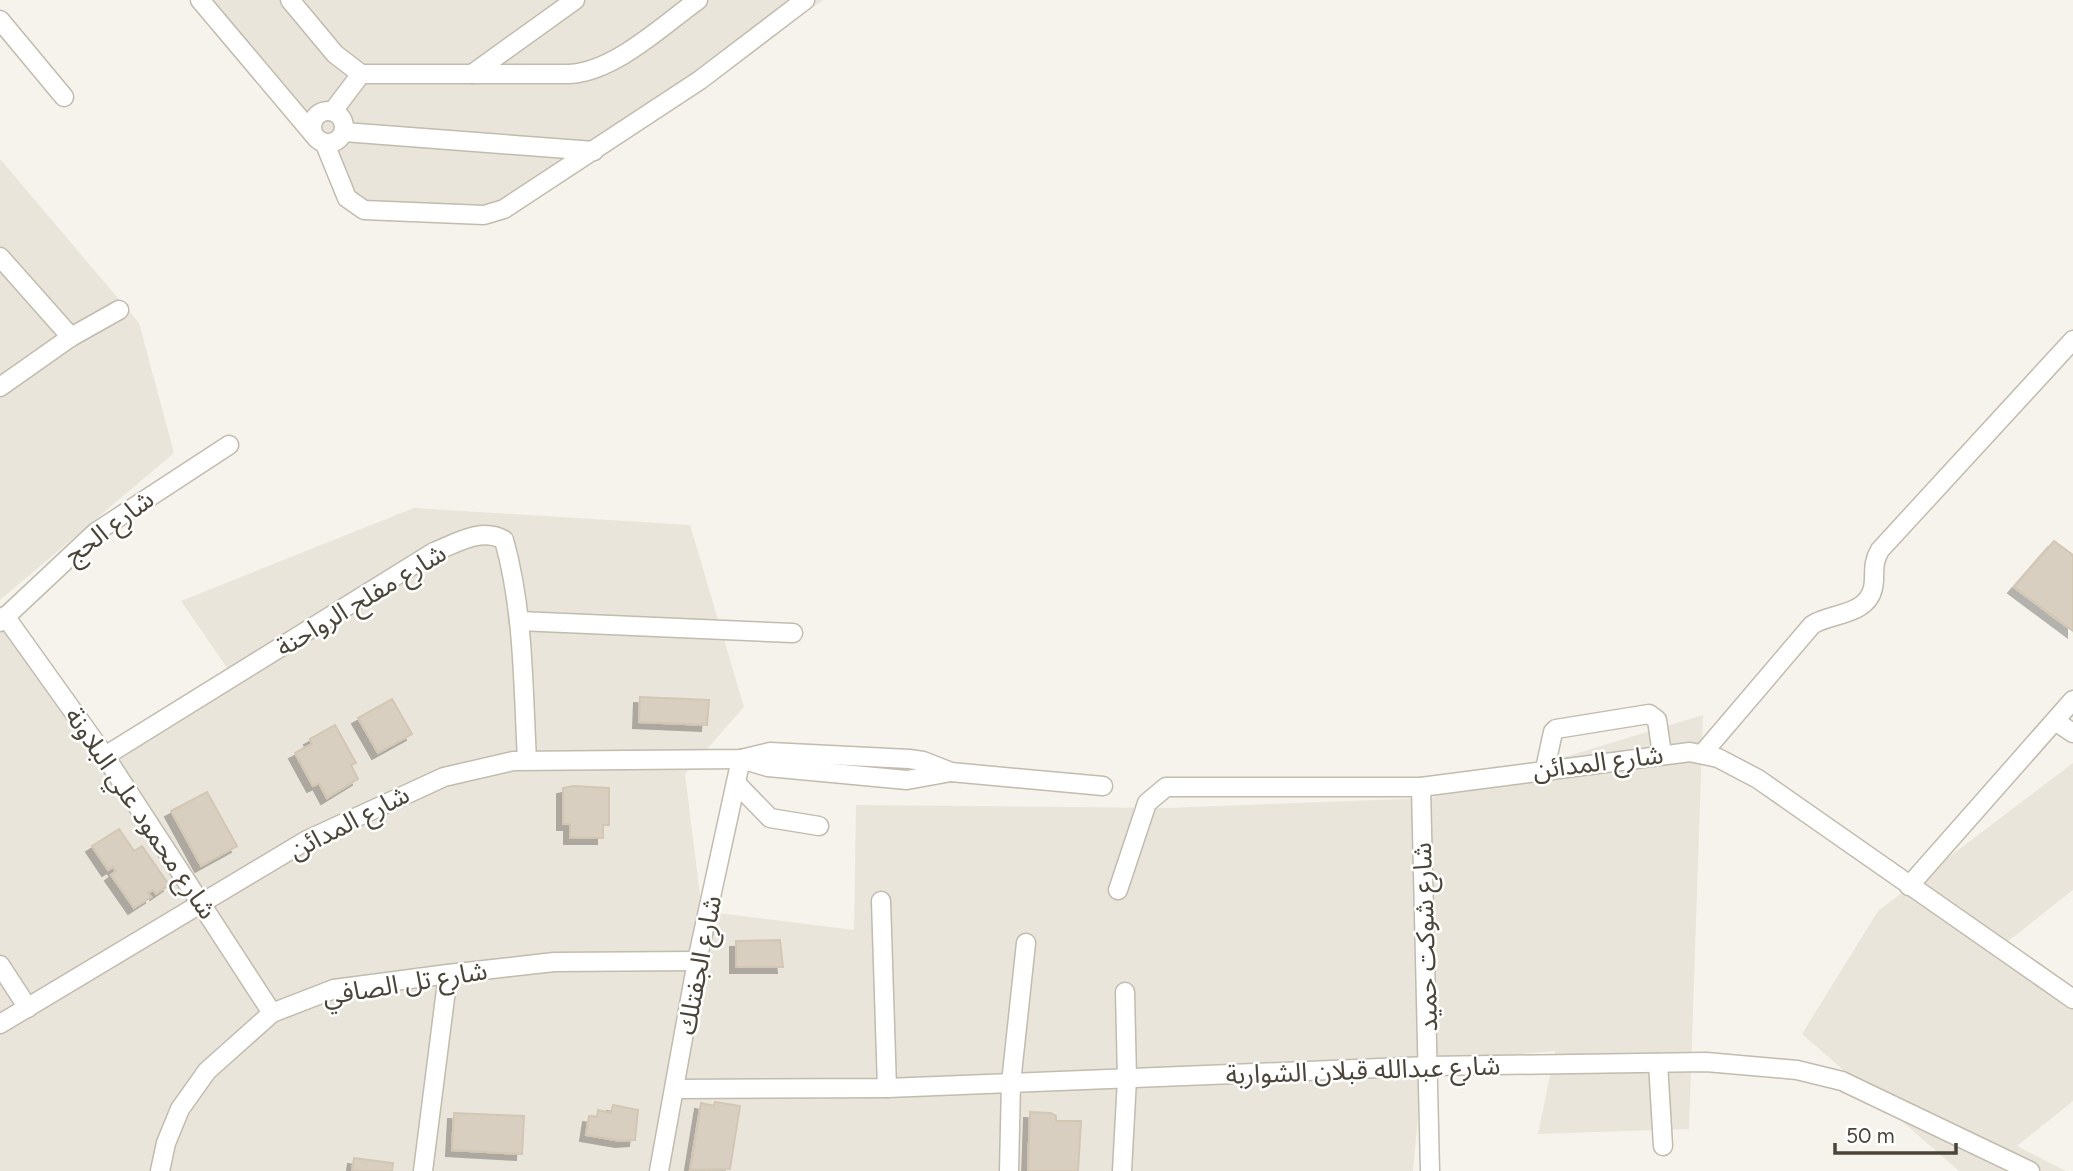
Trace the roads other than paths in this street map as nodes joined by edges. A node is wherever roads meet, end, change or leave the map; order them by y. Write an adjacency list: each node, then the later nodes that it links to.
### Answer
1 (200, 0): 12 (street)
2 (290, 0): 7 (street)
3 (575, 0): 8 (street)
4 (698, 0): 8 (street)
5 (805, 0): 13 (street)
6 (0, 20): 9 (street)
7 (361, 74): 8 (street); 10 (street)
8 (472, 74)
9 (64, 97)
10 (333, 111): 11 (street); 12 (street)
11 (344, 132): 12 (street); 13 (street)
12 (319, 139): 13 (street)
13 (594, 150)
14 (0, 257): 16 (street)
15 (119, 310): 16 (street)
16 (71, 337): 18 (street)
17 (2073, 340): 26 (street)
18 (0, 387)
19 (229, 445): 20 (street, شارع الحج)
20 (3, 619): 28 (street, شارع محمود علي البلاونة)
21 (519, 621): 22 (street); 28 (street, شارع مفلح الرواحنة); 30 (street, شارع مفلح الرواحنة)
22 (793, 633)
23 (2073, 700): 24 (street)
24 (2055, 721): 25 (street); 36 (street)
25 (2073, 733)
26 (1703, 753): 27 (street, شارع المدائن); 36 (street, شارع المدائن)
27 (1662, 754): 31 (street, شارع المدائن); 31 (street)
28 (105, 756): 39 (street, شارع محمود علي البلاونة)
29 (741, 759): 30 (street, شارع المدائن); 32 (street, شارع الجفتلك); 33 (street, شارع المدائن)
30 (527, 761): 39 (street, شارع المدائن)
31 (1545, 769): 34 (street, شارع المدائن)
32 (736, 783): 35 (street); 41 (street, شارع الجفتلك)
33 (1104, 786)
34 (1421, 787): 37 (street, شارع المدائن); 50 (street, شارع شوكت حميد)
35 (820, 827)
36 (1909, 886): 45 (street, شارع المدائن)
37 (1118, 890)
38 (881, 901): 53 (street)
39 (203, 904): 46 (street, شارع المدائن); 47 (street, شارع محمود علي البلاونة)
40 (1026, 943): 52 (street)
41 (697, 961): 43 (street, شارع تل الصافي); 54 (street, شارع الجفتلك)
42 (0, 965): 46 (street)
43 (448, 974): 47 (street, شارع تل الصافي); 58 (street)
44 (1125, 992): 51 (street)
45 (2073, 999)
46 (28, 1008): 48 (street, شارع المدائن)
47 (272, 1013): 57 (street, شارع تل الصافي)
48 (0, 1024)
49 (1658, 1063): 50 (street, شارع عبدالله قبلان الشواربة); 55 (street); 56 (street, شارع عبدالله قبلان الشواربة)
50 (1429, 1066): 51 (street, شارع عبدالله قبلان الشواربة); 62 (street, شارع شوكت حميد)
51 (1127, 1079): 52 (street, شارع عبدالله قبلان الشواربة); 61 (street)
52 (1012, 1083): 53 (street, شارع عبدالله قبلان الشواربة); 60 (street)
53 (887, 1088): 54 (street, شارع عبدالله قبلان الشواربة)
54 (675, 1089): 59 (street, شارع الجفتلك)
55 (1663, 1146)
56 (1999, 1164): 63 (street, شارع عبدالله قبلان الشواربة)
57 (160, 1171)
58 (423, 1171)
59 (659, 1171)
60 (1009, 1171)
61 (1122, 1171)
62 (1430, 1171)
63 (2029, 1171)

